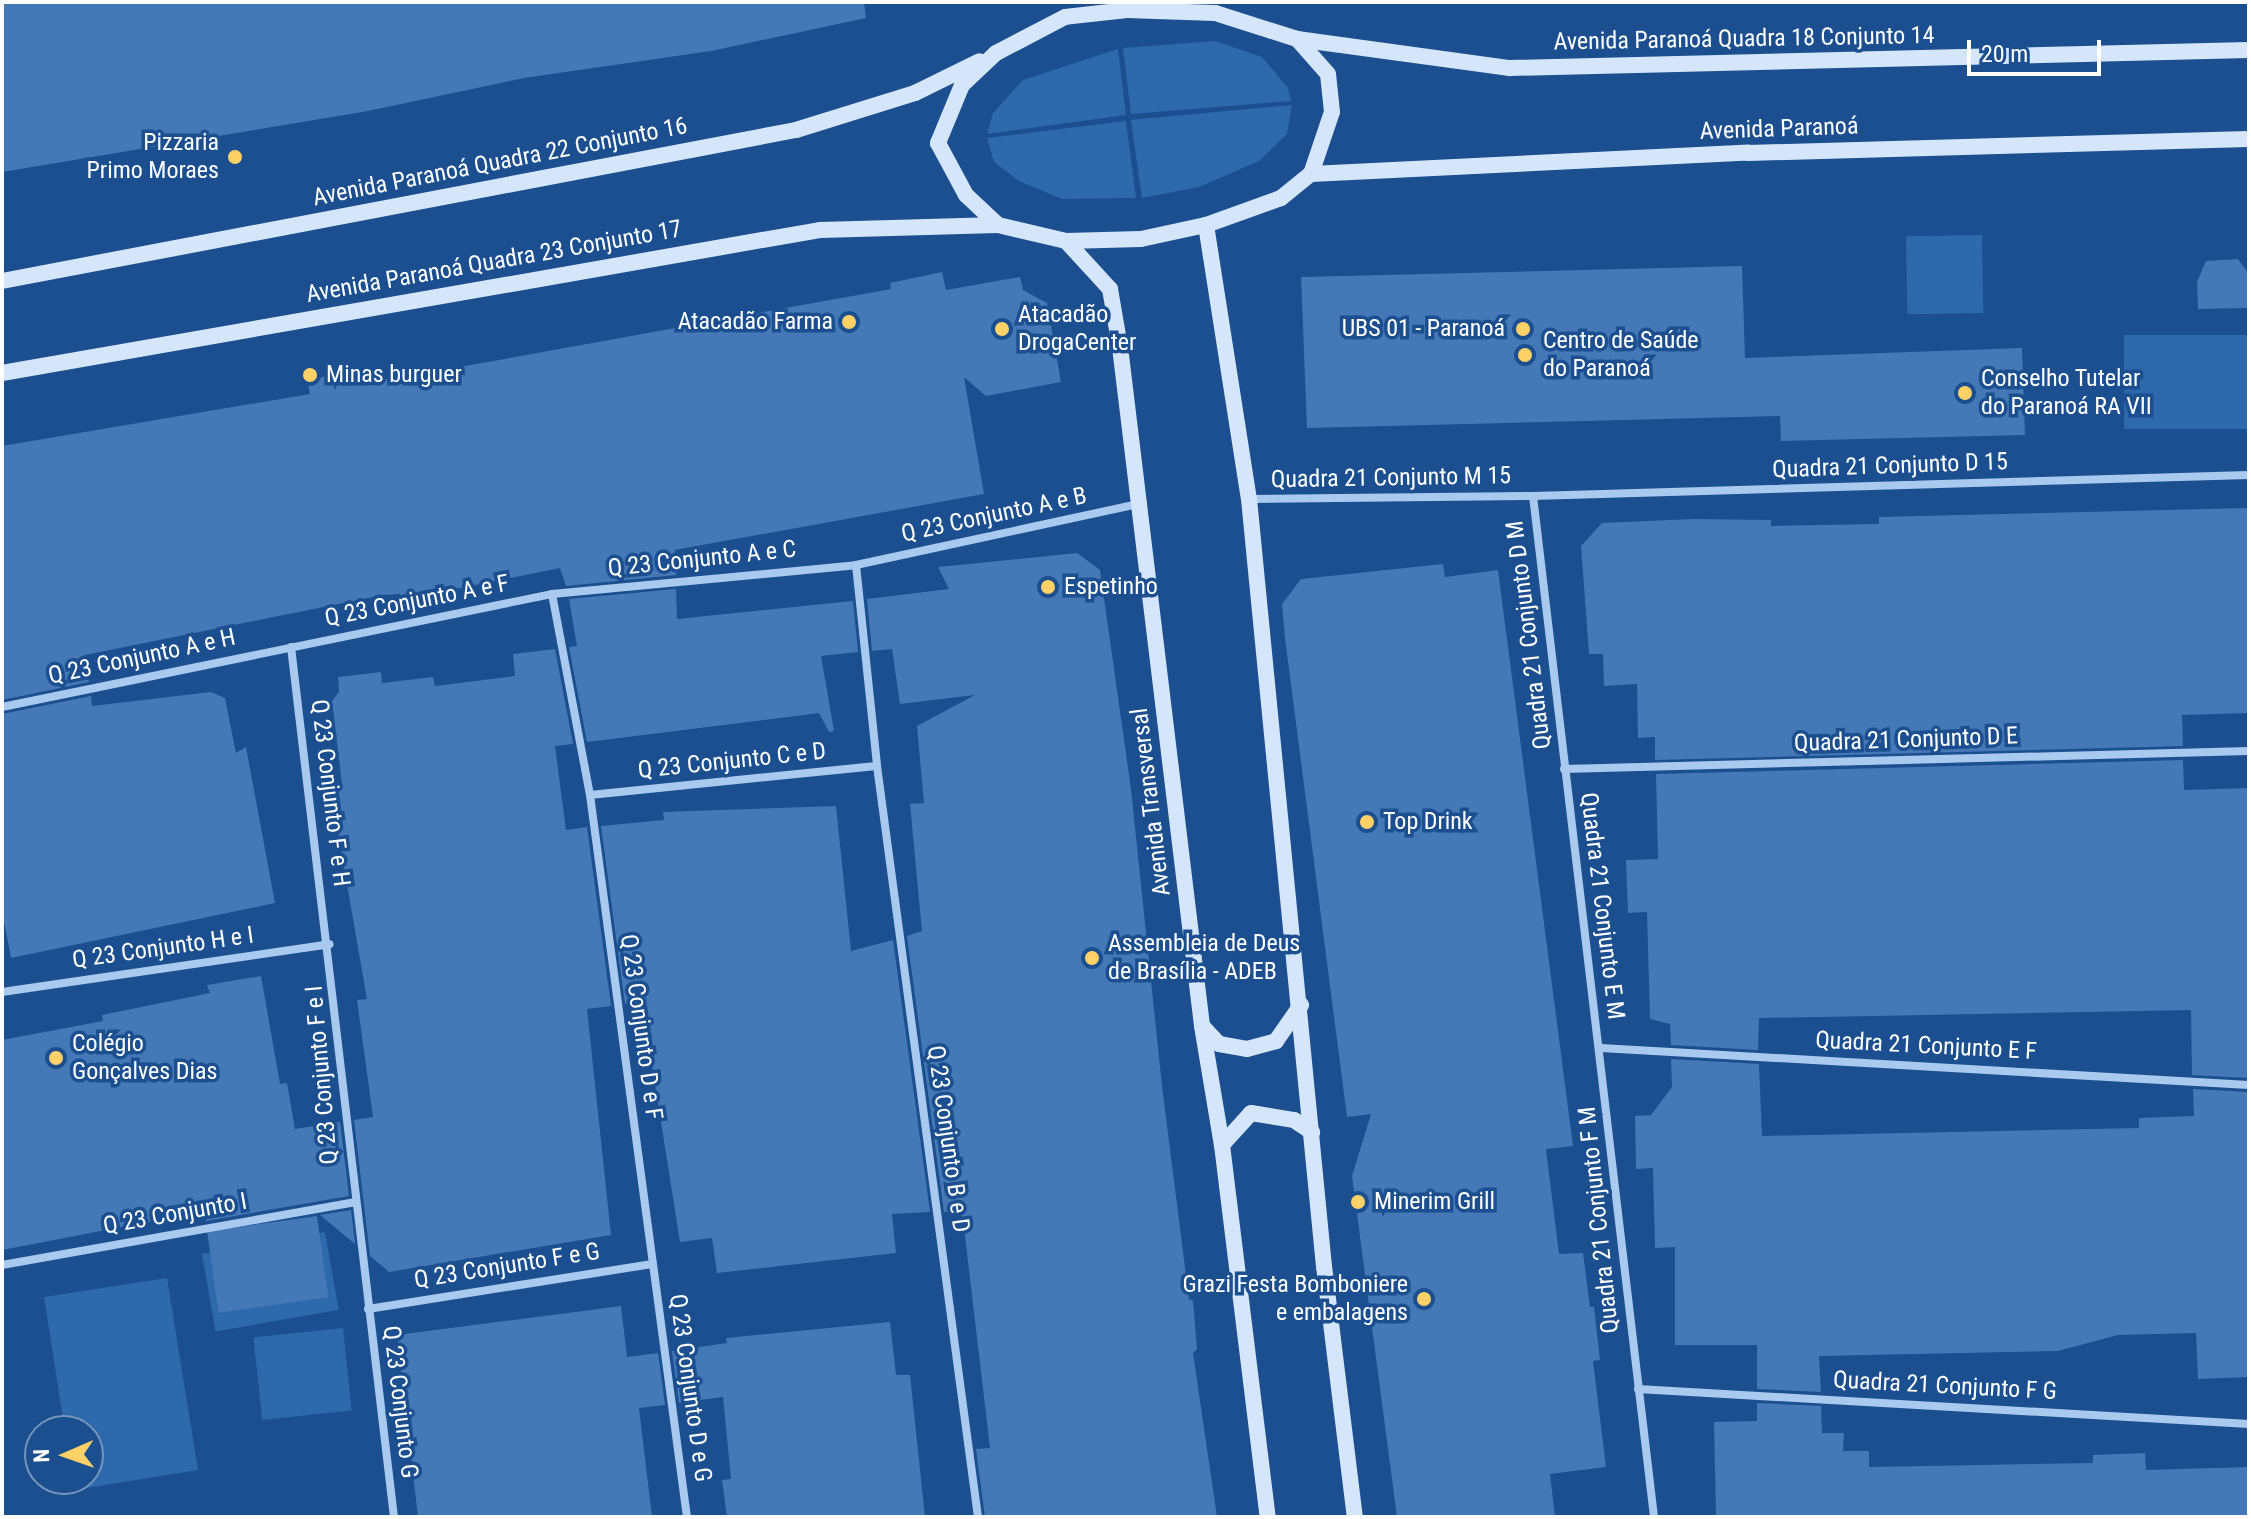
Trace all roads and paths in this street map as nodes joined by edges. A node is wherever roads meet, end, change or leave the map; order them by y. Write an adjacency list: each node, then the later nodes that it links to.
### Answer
1 (1211, 7): 2 (street, Avenida Paranoá Quadra 18 Conjunto 14); 3 (street, Avenida Paranoá Quadra 18 Conjunto 14)
2 (1064, 10): 5 (street)
3 (1297, 39): 4 (street, Avenida Paranoá Quadra 18 Conjunto 14); 7 (street)
4 (2245, 50)
5 (996, 53): 8 (street); 11 (street, Avenida Paranoá Quadra 22 Conjunto 16)
6 (2249, 139): 7 (street, Avenida Paranoá)
7 (1311, 174): 9 (street, Avenida Paranoá Quadra 23 Conjunto 17)
8 (998, 225): 10 (street, Avenida Paranoá Quadra 23 Conjunto 17); 12 (street, Avenida Paranoá Quadra 23 Conjunto 17)
9 (1206, 225): 10 (street, Avenida Paranoá Quadra 23 Conjunto 17); 15 (street)
10 (1066, 241): 16 (street, Avenida Transversal)
11 (2, 281)
12 (2, 373)
13 (2249, 475): 14 (street, Quadra 21 Conjunto D 15)
14 (1533, 496): 15 (street, Quadra 21 Conjunto M 15); 23 (street, Quadra 21 Conjunto D M)
15 (1249, 499): 27 (street)
16 (1140, 504): 17 (street, Q 23 Conjunto A e B); 28 (street, Avenida Transversal)
17 (856, 565): 18 (street, Q 23 Conjunto A e C); 22 (street, Q 23 Conjunto B e D)
18 (552, 594): 19 (street, Q 23 Conjunto A e F); 24 (street, Q 23 Conjunto D e F)
19 (291, 647): 20 (street, Q 23 Conjunto A e H); 25 (street, Q 23 Conjunto F e H)
20 (2, 707)
21 (2249, 751): 23 (street, Quadra 21 Conjunto D E)
22 (877, 766): 24 (street, Q 23 Conjunto C e D); 41 (street, Q 23 Conjunto B e D)
23 (1564, 769): 29 (street, Quadra 21 Conjunto E M)
24 (590, 795): 34 (street, Q 23 Conjunto D e F)
25 (330, 944): 26 (street, Q 23 Conjunto H e I); 33 (street, Q 23 Conjunto F e I)
26 (2, 992)
27 (1301, 1005): 28 (street); 31 (street)
28 (1202, 1026): 32 (street, Avenida Transversal)
29 (1601, 1048): 30 (street, Quadra 21 Conjunto E F); 37 (street, Quadra 21 Conjunto F M)
30 (2249, 1085)
31 (1312, 1132): 32 (street); 43 (street)
32 (1222, 1145): 42 (street, Avenida Transversal)
33 (354, 1202): 35 (street, Q 23 Conjunto I); 36 (street, Q 23 Conjunto F e I)
34 (652, 1264): 36 (street, Q 23 Conjunto F e G); 40 (street, Q 23 Conjunto D e G)
35 (2, 1265)
36 (368, 1309): 39 (street, Q 23 Conjunto G)
37 (1638, 1389): 38 (street, Quadra 21 Conjunto F G); 44 (street, Quadra 21 Conjunto F M)
38 (2249, 1424)
39 (394, 1517)
40 (687, 1517)
41 (978, 1517)
42 (1268, 1517)
43 (1355, 1517)
44 (1654, 1517)

